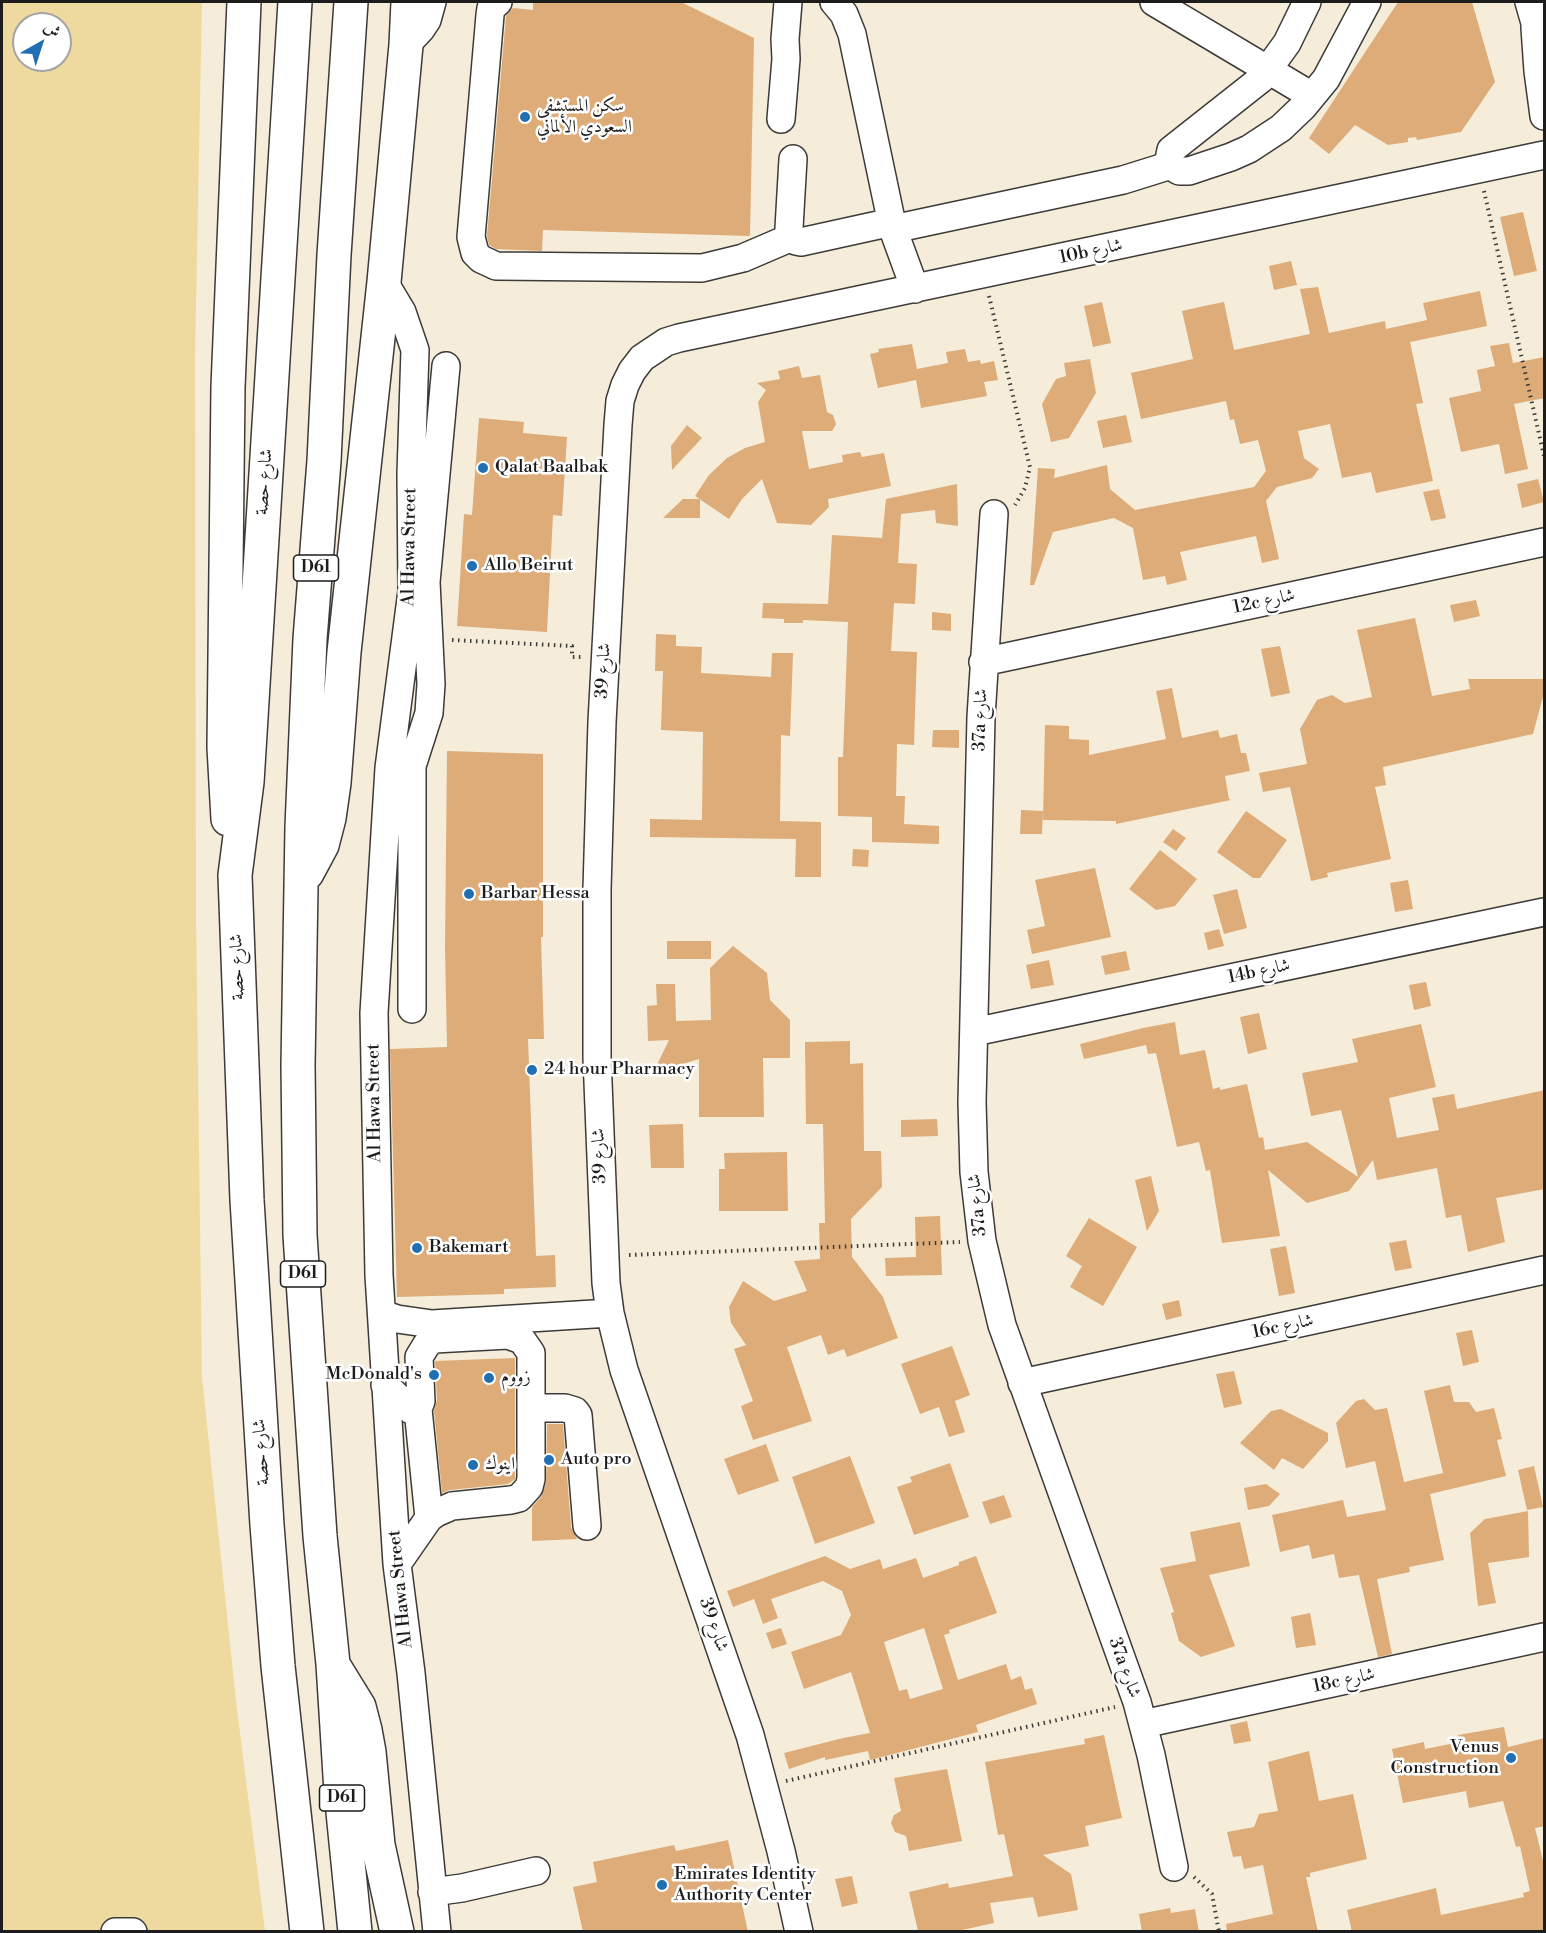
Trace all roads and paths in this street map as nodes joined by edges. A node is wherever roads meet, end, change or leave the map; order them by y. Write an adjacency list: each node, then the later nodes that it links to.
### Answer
1 (244, 2): 43 (main road)
2 (296, 2): 43 (main road, شارع حصة / D61)
3 (351, 2): 44 (main road, D61)
4 (408, 2): 15 (main road)
5 (432, 2): 15 (street)
6 (498, 2): 27 (street)
7 (788, 2): 17 (street)
8 (801, 2): 17 (street)
9 (834, 2): 26 (street)
10 (1154, 2): 18 (street)
11 (1307, 2): 18 (street)
12 (1367, 2): 19 (street)
13 (1529, 2): 14 (street)
14 (1535, 28): 16 (street); 20 (street)
15 (406, 45): 29 (main road)
16 (1545, 54)
17 (786, 59): 21 (street)
18 (1269, 69): 19 (street); 24 (street)
19 (1312, 96): 24 (street)
20 (1545, 116)
21 (782, 119)
22 (1545, 155): 25 (street, 10b شارع)
23 (793, 159): 27 (street)
24 (1171, 165): 26 (street)
25 (1479, 169): 28 (street, 10b شارع); 33 (path)
26 (892, 225): 27 (street); 30 (street)
27 (792, 237)
28 (984, 275): 30 (street, 10b شارع); 34 (path)
29 (384, 282): 39 (street, Al Hawa Street); 44 (main road)
30 (905, 291): 31 (street, 10b شارع)
31 (642, 358): 37 (street, شارع 39)
32 (446, 366): 40 (street)
33 (1545, 456)
34 (994, 520): 38 (street, 37a شارع)
35 (1545, 542): 38 (street, 12c شارع)
36 (451, 651): 37 (path)
37 (605, 658): 49 (street, شارع 39)
38 (983, 662): 47 (street, 37a شارع)
39 (400, 682): 40 (street); 42 (street, Al Hawa Street)
40 (431, 684): 41 (street)
41 (429, 713): 42 (street); 46 (street)
42 (395, 716): 52 (street, Al Hawa Street)
43 (235, 875): 69 (main road, شارع حصة / D61)
44 (302, 882): 61 (main road, D61)
45 (1545, 912): 47 (street, 14b شارع)
46 (412, 1009)
47 (974, 1032): 48 (street, 37a شارع)
48 (982, 1241): 49 (path); 53 (street, 37a شارع)
49 (604, 1256): 51 (street, شارع 39)
50 (1545, 1270): 53 (street, 16c شارع)
51 (610, 1313): 52 (street); 63 (street, شارع 39)
52 (382, 1314): 54 (street, Al Hawa Street)
53 (1022, 1383): 62 (street, 37a شارع)
54 (385, 1385): 56 (street); 59 (street, Al Hawa Street)
55 (531, 1408): 56 (street); 57 (street); 58 (street)
56 (418, 1409): 57 (street)
57 (429, 1518): 59 (street)
58 (587, 1526)
59 (397, 1564): 66 (street, Al Hawa Street)
60 (1545, 1637): 62 (street, 18c شارع)
61 (333, 1664): 70 (main road, D61); 71 (main road)
62 (1140, 1713): 63 (path); 64 (street, 37a شارع)
63 (765, 1786): 73 (street, شارع 39)
64 (1173, 1861): 74 (path)
65 (536, 1870): 66 (street)
66 (432, 1892): 72 (street, Al Hawa Street)
67 (115, 1932): 68 (street)
68 (133, 1932)
69 (307, 1932)
70 (355, 1932)
71 (397, 1932)
72 (437, 1932)
73 (799, 1932)
74 (1220, 1932)

